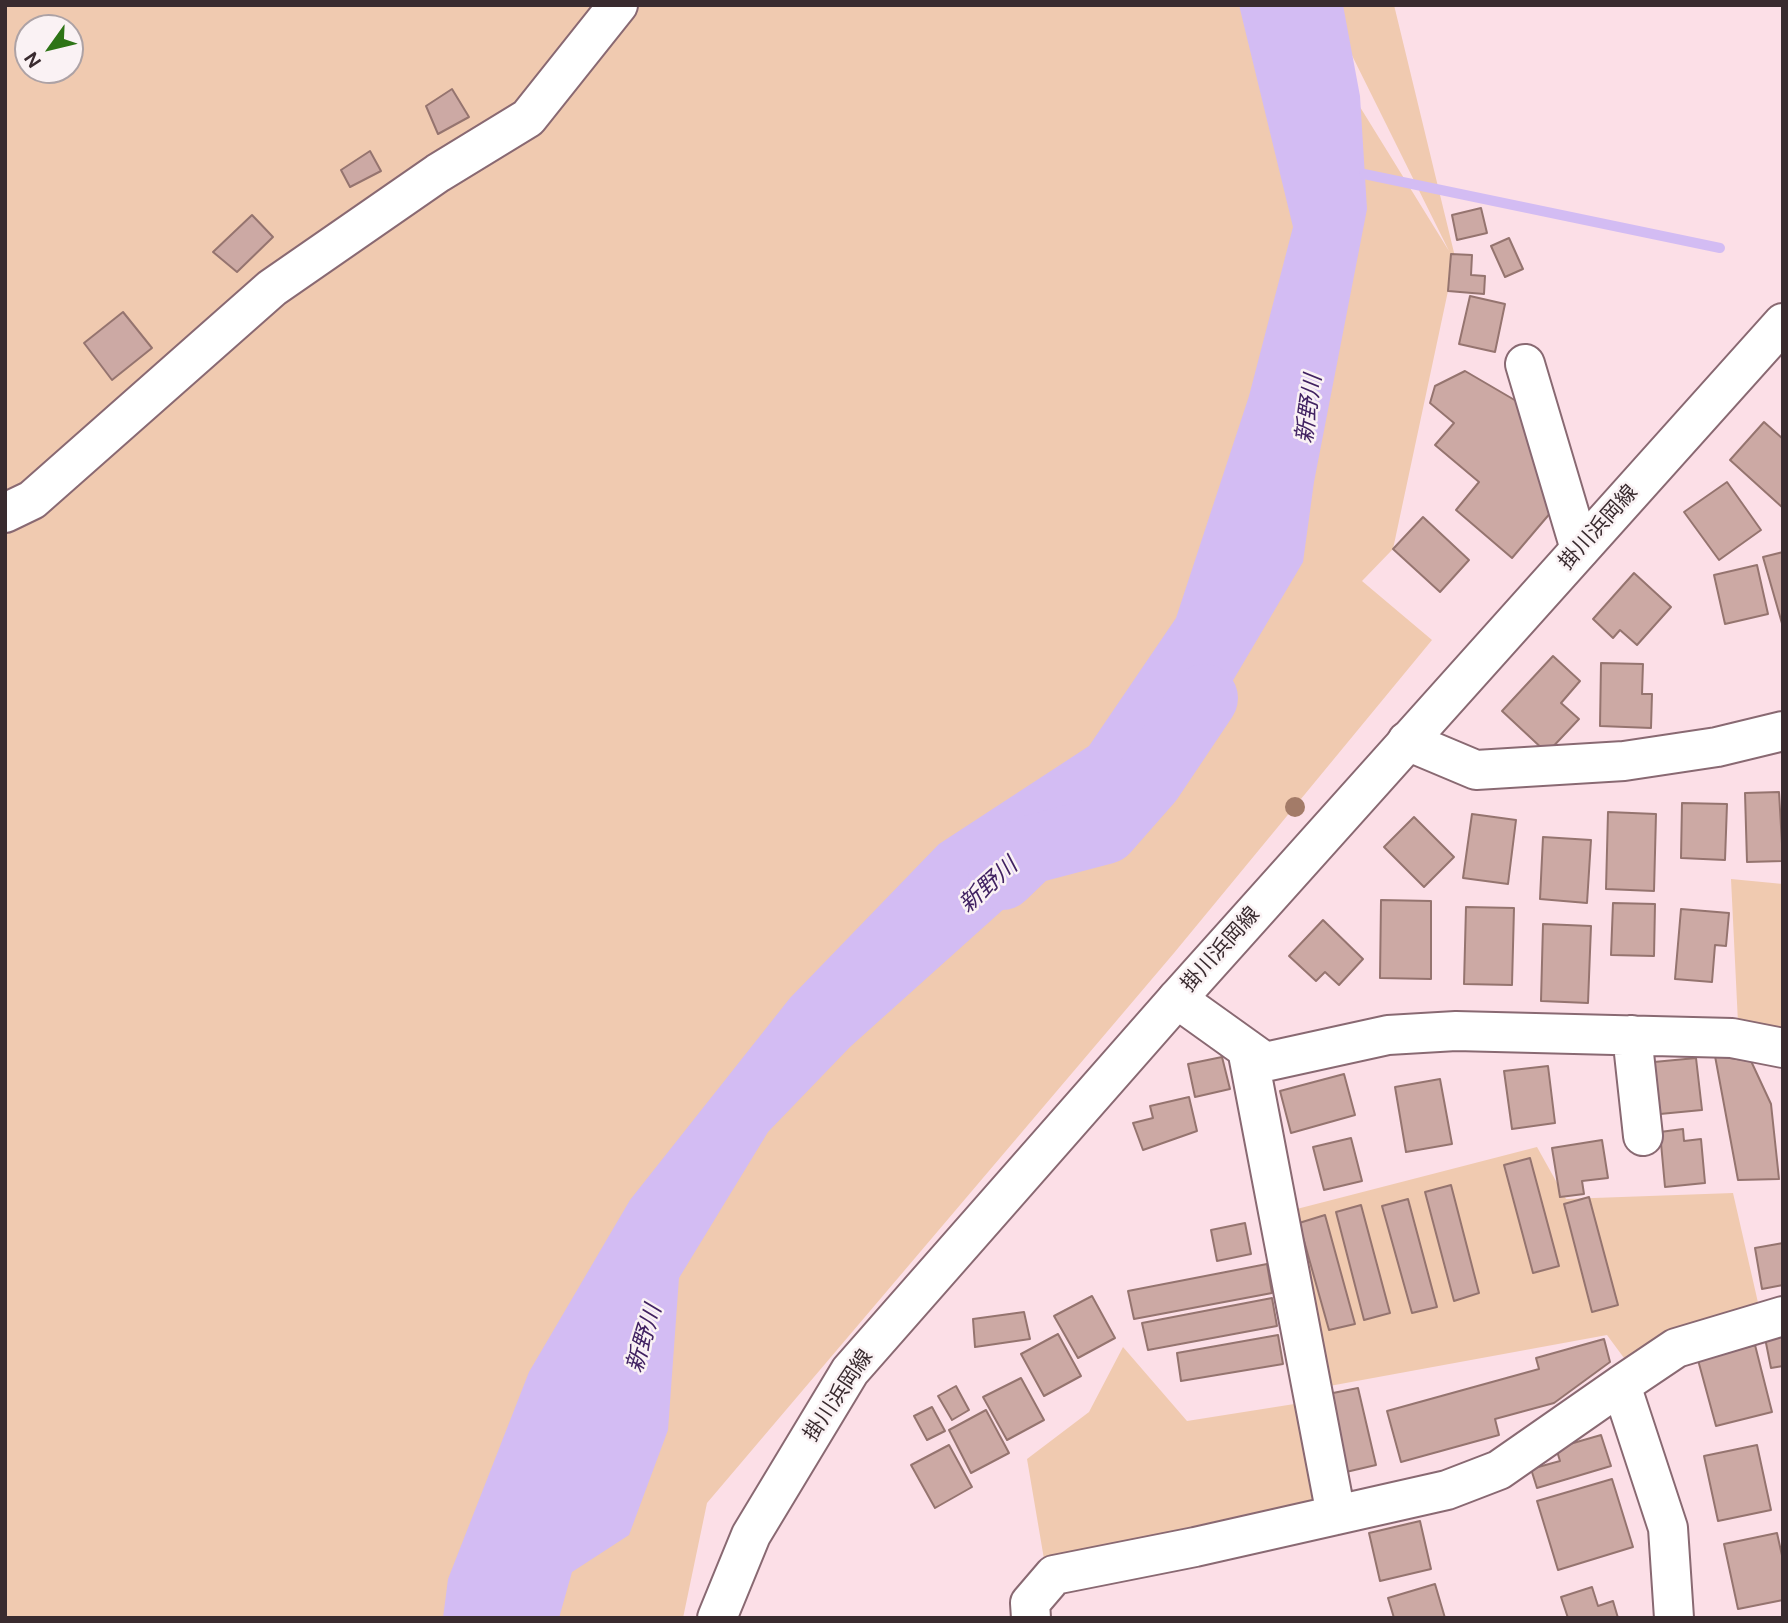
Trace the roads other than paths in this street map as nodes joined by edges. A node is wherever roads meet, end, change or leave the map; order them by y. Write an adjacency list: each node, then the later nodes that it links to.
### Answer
1 (618, 5): 4 (street)
2 (1783, 323): 5 (street, 掛川浜岡線)
3 (1525, 364): 5 (street)
4 (5, 513)
5 (1580, 549): 7 (street, 掛川浜岡線)
6 (1783, 731): 7 (street)
7 (1407, 741): 8 (street, 掛川浜岡線)
8 (1177, 999): 11 (street); 16 (street, 掛川浜岡線)
9 (1632, 1035): 10 (street); 11 (street); 12 (street)
10 (1783, 1048)
11 (1247, 1049): 15 (street)
12 (1643, 1136)
13 (1783, 1316): 14 (street)
14 (1621, 1385): 15 (street); 18 (street)
15 (1336, 1515): 17 (street)
16 (717, 1618)
17 (1031, 1618)
18 (1674, 1618)

